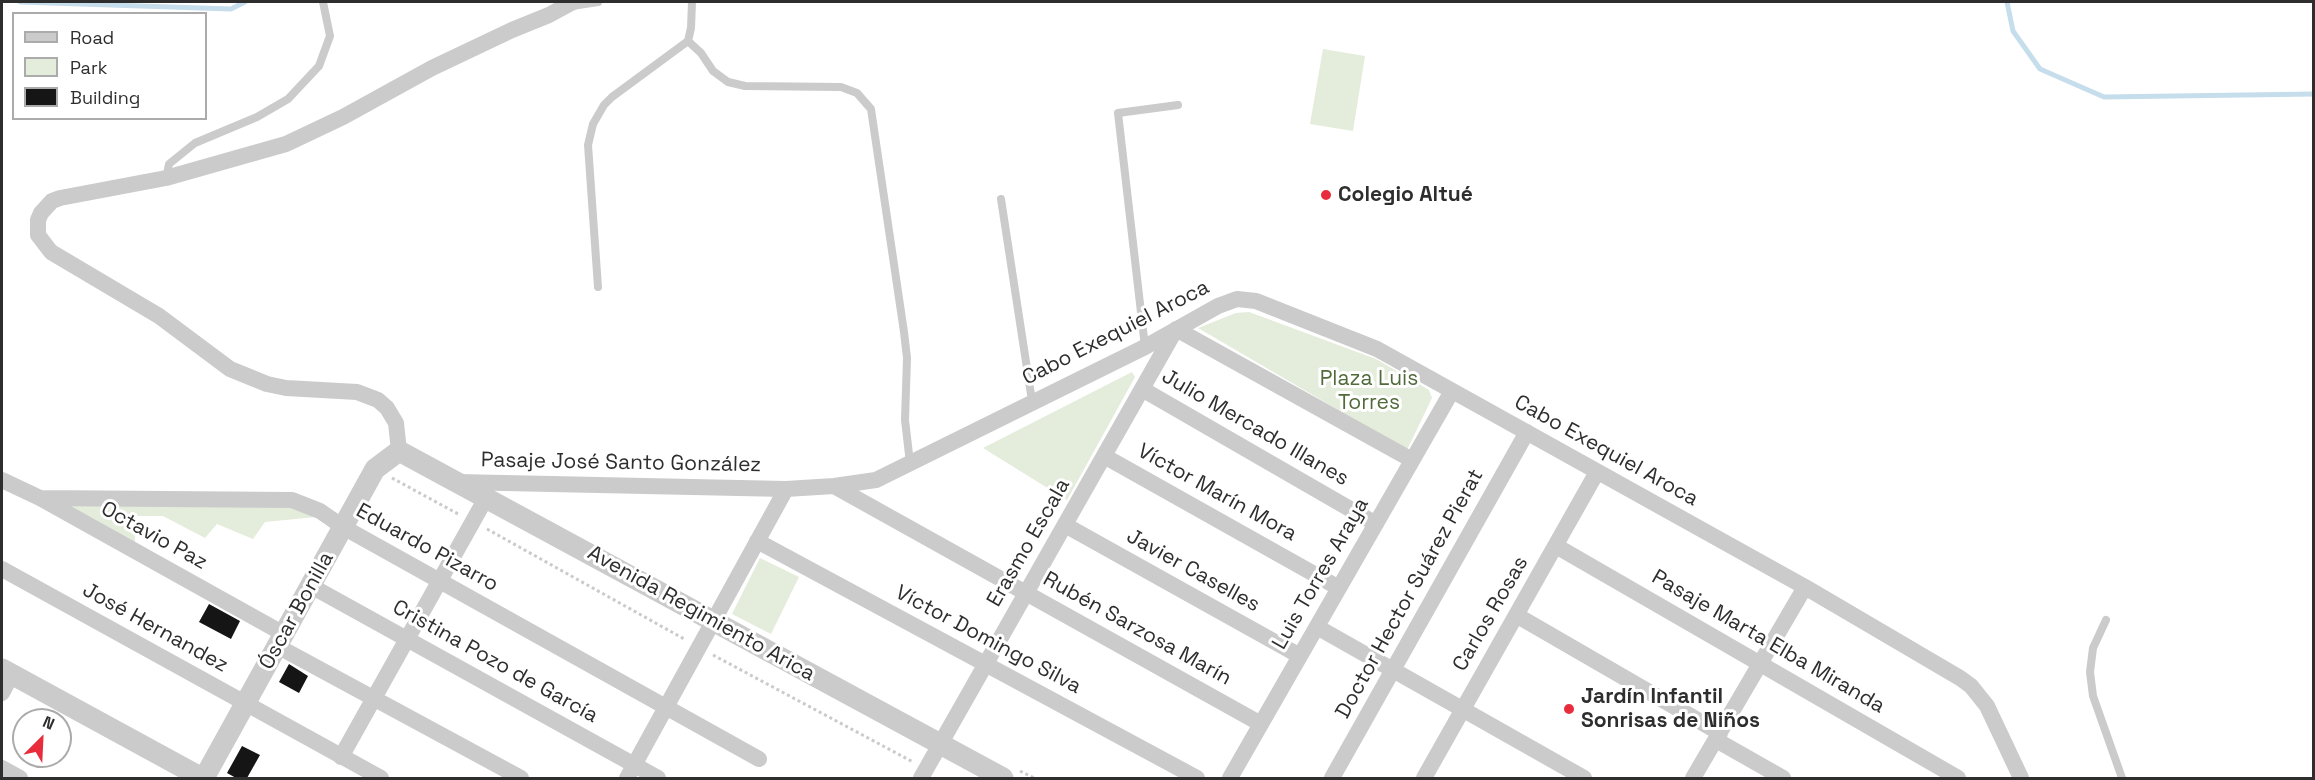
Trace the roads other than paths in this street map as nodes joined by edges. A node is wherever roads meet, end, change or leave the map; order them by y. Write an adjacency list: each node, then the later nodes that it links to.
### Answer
1 (323, 2): 7 (lane)
2 (598, 2): 4 (lane)
3 (692, 2): 5 (lane)
4 (570, 4): 7 (street)
5 (688, 41): 9 (lane); 19 (lane)
6 (1178, 105): 11 (lane)
7 (166, 178): 16 (street)
8 (1001, 199): 14 (lane)
9 (598, 287)
10 (1176, 329): 11 (street, Cabo Exequiel Aroca); 12 (street, Erasmo Escala); 13 (street, Cabo Exequiel Aroca); 18 (street)
11 (1145, 347): 14 (street, Cabo Exequiel Aroca)
12 (1142, 389): 17 (street, Erasmo Escala); 27 (street, Julio Mercado Illanes)
13 (1452, 391): 15 (street, Cabo Exequiel Aroca); 18 (street, Luis Torres Araya)
14 (1032, 401): 19 (street, Cabo Exequiel Aroca)
15 (1527, 432): 20 (street, Cabo Exequiel Aroca); 47 (street, Doctor Hector Suárez Pierat)
16 (399, 451): 22 (street, Avenida Regimiento Arica); 29 (street, Óscar Bonilla)
17 (1104, 456): 28 (street, Erasmo Escala); 36 (street, Víctor Marín Mora)
18 (1412, 460): 27 (street, Luis Torres Araya)
19 (910, 463): 23 (street, Cabo Exequiel Aroca)
20 (1598, 472): 31 (street, Carlos Rosas); 35 (street, Cabo Exequiel Aroca)
21 (2, 480): 25 (street, Octavio Paz)
22 (456, 482): 24 (street, Pasaje José Santo González); 26 (street, Avenida Regimiento Arica)
23 (834, 486): 24 (street, Cabo Exequiel Aroca); 37 (street, Rubén Sarzosa Marín)
24 (786, 489): 30 (street)
25 (40, 498): 29 (street, Eduardo Pizarro); 43 (street, Octavio Paz)
26 (486, 498): 33 (street); 40 (street, Avenida Regimiento Arica)
27 (1376, 524): 36 (street, Luis Torres Araya)
28 (1065, 525): 37 (street, Erasmo Escala); 44 (street, Javier Caselles)
29 (343, 527): 33 (street, Eduardo Pizarro); 34 (street, Óscar Bonilla)
30 (757, 541): 40 (street); 46 (street, Víctor Domingo Silva)
31 (1556, 546): 38 (street, Carlos Rosas); 45 (street, Pasaje Marta Elba Miranda)
32 (2, 569): 50 (street, José Hernandez)
33 (439, 581): 42 (street); 51 (street, Eduardo Pizarro)
34 (310, 586): 42 (street, Cristina Pozo de García); 43 (street, Óscar Bonilla)
35 (1805, 587): 45 (street); 75 (street, Cabo Exequiel Aroca)
36 (1339, 588): 41 (street, Luis Torres Araya)
37 (1026, 593): 46 (street, Erasmo Escala); 53 (street, Rubén Sarzosa Marín)
38 (1516, 615): 52 (street, Carlos Rosas); 54 (street)
39 (2106, 620): 76 (lane)
40 (713, 621): 51 (street); 55 (street, Avenida Regimiento Arica)
41 (1317, 627): 44 (street, Luis Torres Araya); 47 (street)
42 (407, 639): 49 (street); 59 (street, Cristina Pozo de García)
43 (281, 640): 49 (street, Octavio Paz); 50 (street, Óscar Bonilla)
44 (1300, 656): 53 (street, Luis Torres Araya)
45 (1761, 663): 54 (street); 74 (street, Pasaje Marta Elba Miranda)
46 (986, 664): 55 (street, Erasmo Escala); 67 (street, Víctor Domingo Silva)
47 (1393, 670): 52 (street); 69 (street, Doctor Hector Suárez Pierat)
48 (5, 679): 62 (street)
49 (374, 699): 56 (street); 64 (street, Octavio Paz)
50 (245, 704): 56 (street, José Hernandez); 62 (street, Óscar Bonilla)
51 (666, 707): 57 (street, Eduardo Pizarro); 59 (street)
52 (1463, 710): 70 (street, Carlos Rosas); 71 (street)
53 (1261, 724): 68 (street, Luis Torres Araya)
54 (1718, 736): 72 (street); 73 (street)
55 (940, 744): 60 (street, Erasmo Escala); 66 (street, Avenida Regimiento Arica)
56 (341, 757): 63 (street, José Hernandez)
57 (759, 759)
58 (2, 768): 61 (street)
59 (631, 772): 65 (street, Cristina Pozo de García)
60 (924, 774)
61 (20, 778)
62 (203, 778)
63 (381, 778)
64 (520, 778)
65 (658, 778)
66 (1003, 778)
67 (1197, 778)
68 (1230, 778)
69 (1332, 778)
70 (1424, 778)
71 (1584, 778)
72 (1693, 778)
73 (1783, 778)
74 (1958, 778)
75 (2021, 778)
76 (2122, 778)

